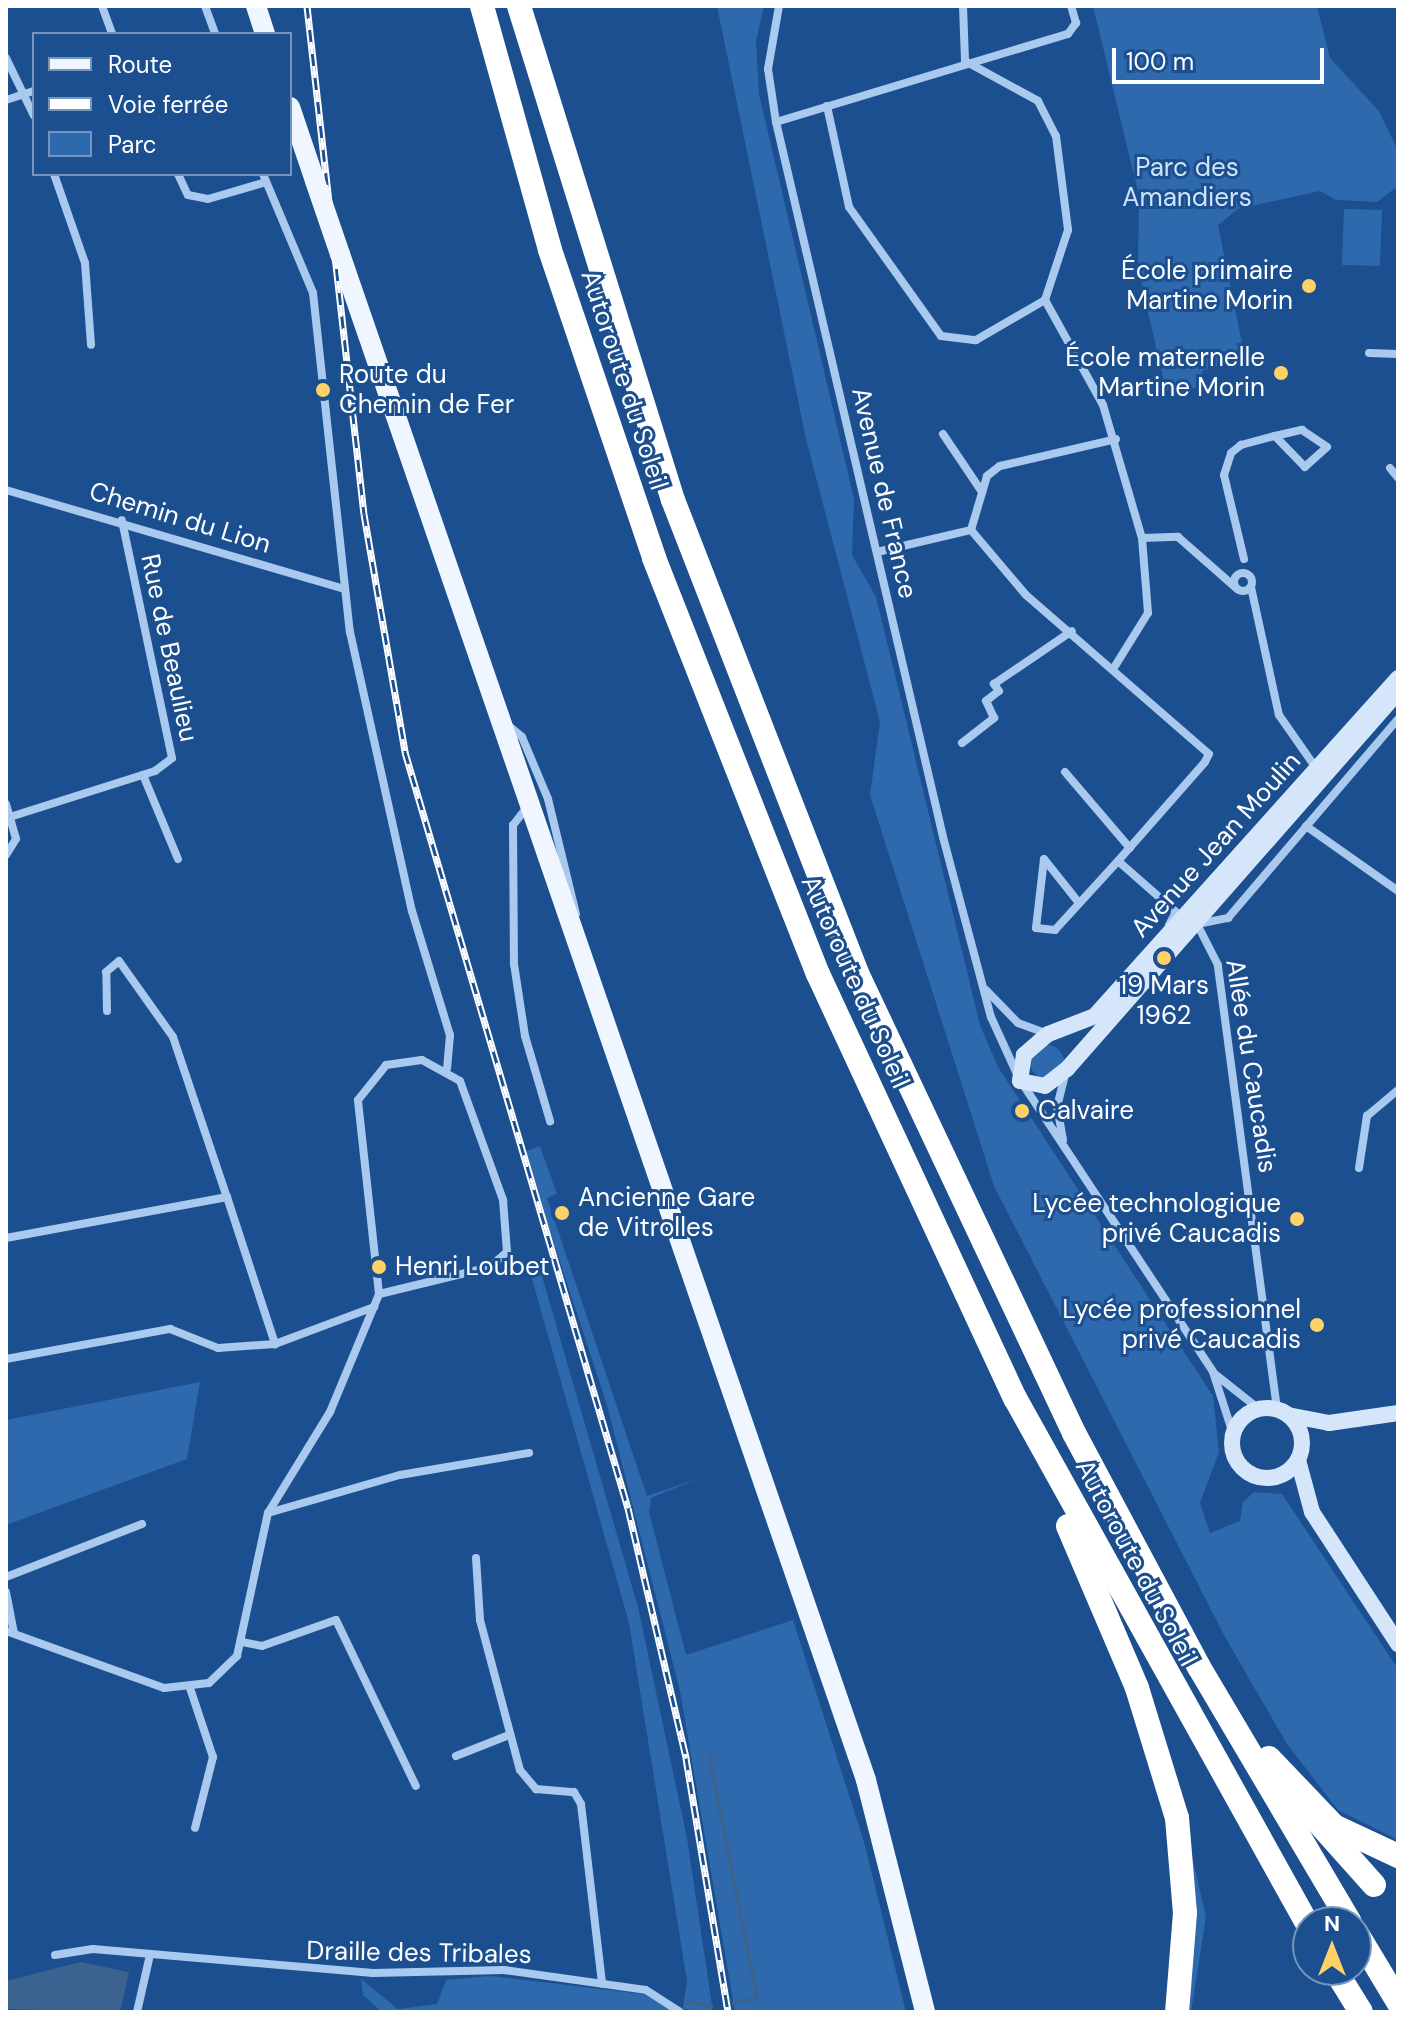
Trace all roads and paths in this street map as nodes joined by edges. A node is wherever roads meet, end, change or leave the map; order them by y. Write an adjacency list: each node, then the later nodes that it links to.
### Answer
1 (102, 6): 9 (street)
2 (205, 6): 10 (street)
3 (256, 6): 11 (main road)
4 (482, 6): 85 (highway, Autoroute du Soleil)
5 (519, 6): 103 (highway, Autoroute du Soleil)
6 (779, 6): 20 (street, Avenue de France)
7 (963, 6): 13 (street)
8 (1071, 6): 13 (street)
9 (111, 32)
10 (214, 32)
11 (264, 32)
12 (6, 58): 15 (street)
13 (965, 61): 17 (street); 24 (street)
14 (32, 92): 15 (street)
15 (19, 96): 16 (street); 18 (street)
16 (6, 100)
17 (827, 106): 20 (street); 24 (street)
18 (32, 113)
19 (292, 113): 49 (main road, bridge)
20 (776, 122): 38 (street, Avenue de France)
21 (55, 176): 25 (street)
22 (179, 176): 23 (street)
23 (265, 178): 42 (street)
24 (1045, 300): 30 (street)
25 (91, 345)
26 (1369, 353): 27 (street)
27 (1398, 354)
28 (943, 434): 34 (street)
29 (1275, 436): 29 (street); 40 (street)
30 (1116, 439): 34 (street); 37 (street)
31 (1390, 468): 32 (street)
32 (1398, 478)
33 (6, 490): 35 (street, Chemin du Lion)
34 (982, 492): 36 (street)
35 (122, 520): 42 (street, Chemin du Lion); 54 (street, Rue de Beaulieu)
36 (971, 530): 38 (street); 45 (street)
37 (1142, 538): 39 (street); 46 (street)
38 (877, 552): 68 (street, Avenue de France)
39 (1215, 570): 40 (street); 43 (street)
40 (1241, 574): 41 (street); 43 (street)
41 (1251, 587): 43 (street); 44 (street)
42 (342, 588): 72 (street)
43 (1238, 589): 44 (street)
44 (1256, 612): 53 (street)
45 (1072, 631): 46 (street); 51 (street)
46 (1115, 666): 59 (street)
47 (1398, 678): 53 (street, Avenue Jean Moulin)
48 (1398, 692): 53 (street, Avenue Jean Moulin)
49 (499, 718): 56 (main road); 67 (street)
50 (1398, 719): 58 (street, Avenue Jean Moulin)
51 (962, 743)
52 (1065, 772): 59 (street)
53 (1320, 774): 65 (street, Avenue Jean Moulin); 66 (street, Avenue Jean Moulin)
54 (143, 775): 57 (street, Rue de Beaulieu); 61 (street)
55 (6, 804): 57 (street)
56 (528, 806): 67 (main road); 75 (street)
57 (13, 816): 60 (street)
58 (1306, 826): 63 (street); 65 (street, Avenue Jean Moulin)
59 (1130, 848): 62 (street)
60 (6, 855)
61 (178, 859)
62 (1118, 861): 64 (street); 66 (street)
63 (1398, 891)
64 (1079, 903): 64 (street)
65 (1197, 924): 71 (street, Avenue Jean Moulin); 87 (street, Allée du Caucadis)
66 (1160, 943): 70 (street, Avenue Jean Moulin)
67 (584, 966): 122 (main road)
68 (983, 986): 70 (street, Avenue de France); 73 (street, Avenue de France)
69 (107, 1011): 78 (street)
70 (1054, 1034): 71 (street); 73 (street)
71 (1071, 1063): 73 (street); 76 (street)
72 (447, 1068): 80 (street); 80 (street)
73 (1019, 1077): 76 (street, Avenue de France)
74 (1398, 1090): 77 (street)
75 (550, 1121)
76 (1065, 1148): 84 (street, Avenue de France)
77 (1359, 1168)
78 (227, 1197): 79 (street); 82 (street)
79 (6, 1238)
80 (379, 1294): 81 (street)
81 (374, 1307): 82 (street); 95 (street)
82 (275, 1344): 83 (street)
83 (6, 1359)
84 (1213, 1372): 86 (street); 90 (street)
85 (1015, 1398): 112 (highway, Autoroute du Soleil); 123 (highway)
86 (1259, 1409): 87 (street); 90 (street)
87 (1282, 1412): 89 (street); 92 (street)
88 (1398, 1413): 89 (street)
89 (1329, 1423): 92 (street)
90 (1233, 1434): 93 (street)
91 (529, 1453): 95 (street)
92 (1300, 1455): 93 (street); 94 (street)
93 (1271, 1478): 94 (street)
94 (1312, 1512): 102 (street)
95 (268, 1513): 101 (street)
96 (142, 1524): 98 (street)
97 (476, 1558): 105 (street)
98 (6, 1577)
99 (6, 1592): 100 (street)
100 (10, 1632): 104 (street)
101 (242, 1642): 104 (street); 108 (street)
102 (1398, 1644)
103 (1199, 1667): 107 (highway); 113 (highway, Autoroute du Soleil)
104 (190, 1688): 109 (street)
105 (509, 1735): 106 (street); 117 (street)
106 (456, 1756)
107 (1269, 1758): 110 (highway); 111 (highway)
108 (416, 1786)
109 (195, 1828)
110 (1398, 1856)
111 (1374, 1885)
112 (1297, 1906)
113 (1341, 1906)
114 (55, 1955): 115 (street, Draille des Tribales)
115 (149, 1959): 117 (street, Draille des Tribales); 120 (street)
116 (1372, 1959): 119 (highway)
117 (602, 1984): 121 (street, Draille des Tribales)
118 (1345, 1986): 124 (highway)
119 (1398, 2002)
120 (137, 2012)
121 (680, 2012)
122 (925, 2012)
123 (1177, 2012)
124 (1361, 2012)

